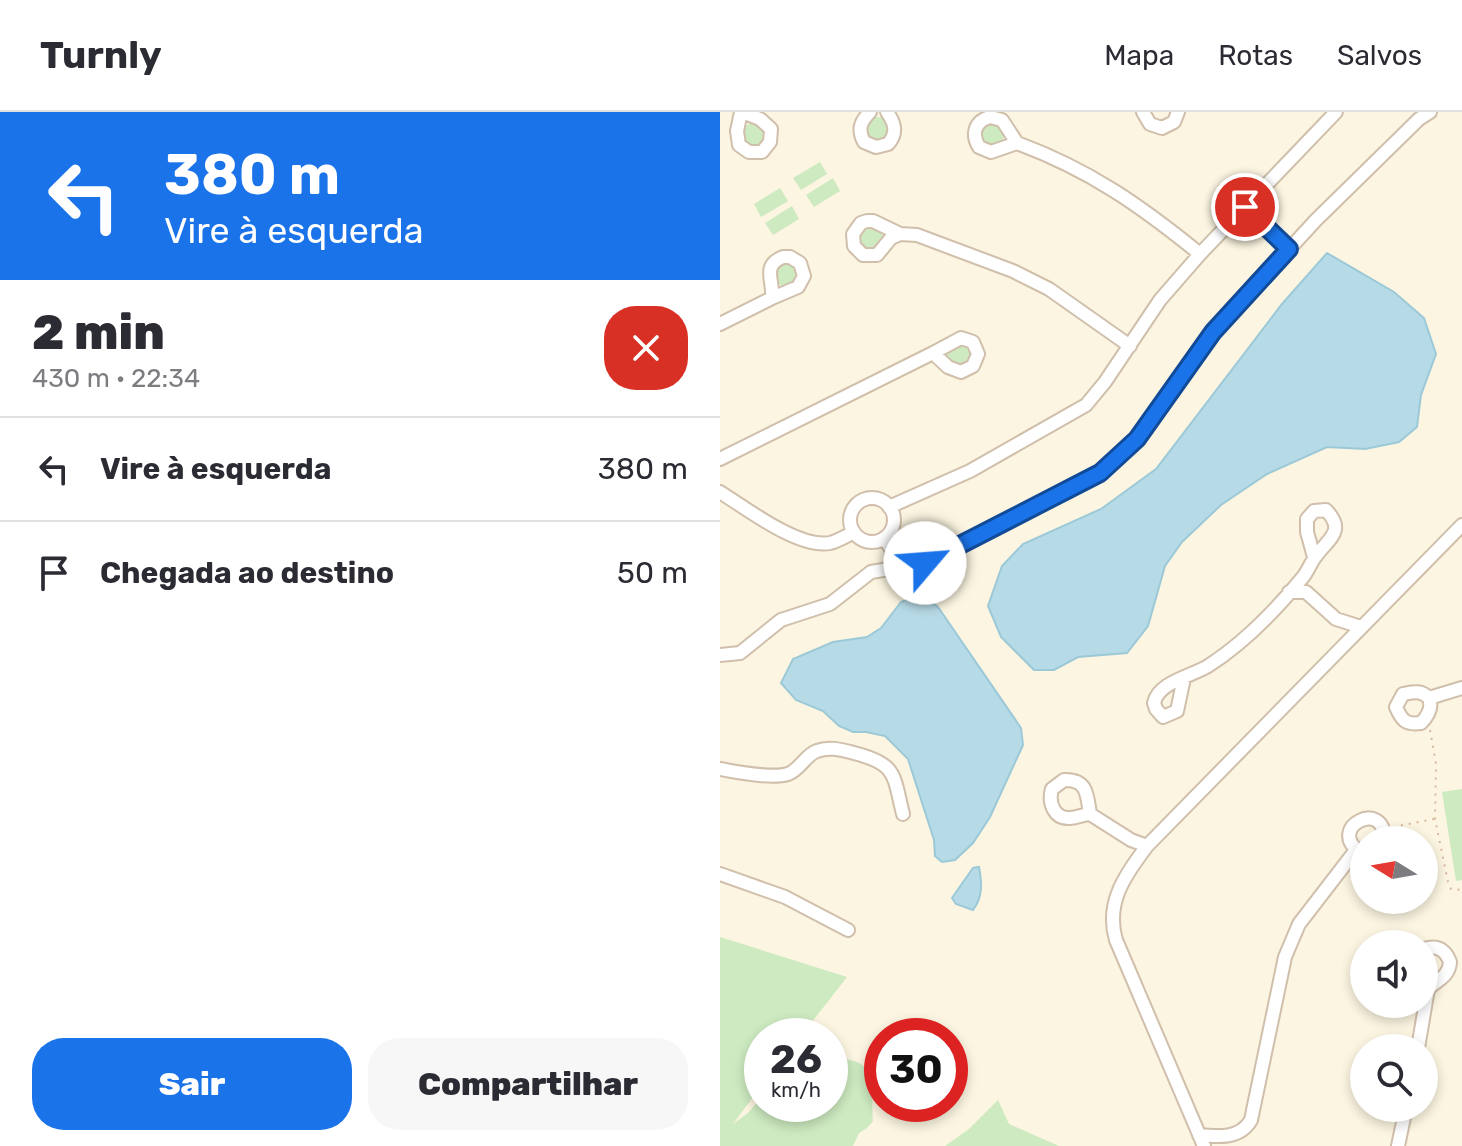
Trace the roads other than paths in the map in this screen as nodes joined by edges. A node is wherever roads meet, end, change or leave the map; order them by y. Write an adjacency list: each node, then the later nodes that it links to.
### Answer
1 (870, 112): 2 (street)
2 (887, 112)
3 (1143, 112): 4 (street)
4 (1178, 112)
5 (1336, 112): 8 (street)
6 (1430, 112): 10 (street)
7 (1017, 143): 11 (street)
8 (1245, 207): 10 (street); 11 (street)
9 (900, 234): 14 (street)
10 (1289, 249): 23 (street)
11 (1200, 254): 14 (street)
12 (772, 298): 13 (street)
13 (720, 324)
14 (1130, 346): 18 (street)
15 (933, 353): 16 (street)
16 (720, 459)
17 (720, 492): 20 (street)
18 (889, 507): 20 (street); 21 (street)
19 (1462, 525): 28 (street)
20 (854, 532): 21 (street)
21 (884, 538): 23 (street)
22 (1314, 557): 24 (street)
23 (902, 566): 30 (street)
24 (1305, 575): 25 (street); 26 (street)
25 (1289, 592): 26 (street); 31 (street)
26 (1306, 592): 27 (street)
27 (1336, 619): 28 (street); 29 (street)
28 (1361, 627): 29 (street)
29 (1345, 645): 40 (street)
30 (720, 655)
31 (1184, 678)
32 (1462, 688): 33 (street)
33 (1429, 698): 33 (street)
34 (720, 769): 35 (street)
35 (903, 814)
36 (1090, 814): 39 (street)
37 (1354, 826): 38 (street)
38 (1379, 826)
39 (1131, 840): 40 (street); 41 (street)
40 (1147, 846): 41 (street)
41 (1138, 859): 48 (street)
42 (1350, 863): 49 (street)
43 (720, 874): 44 (street)
44 (848, 930)
45 (1438, 948): 46 (street)
46 (1438, 979)
47 (1403, 1122): 50 (street)
48 (1201, 1140): 49 (street)
49 (1220, 1142)
50 (1398, 1146)

